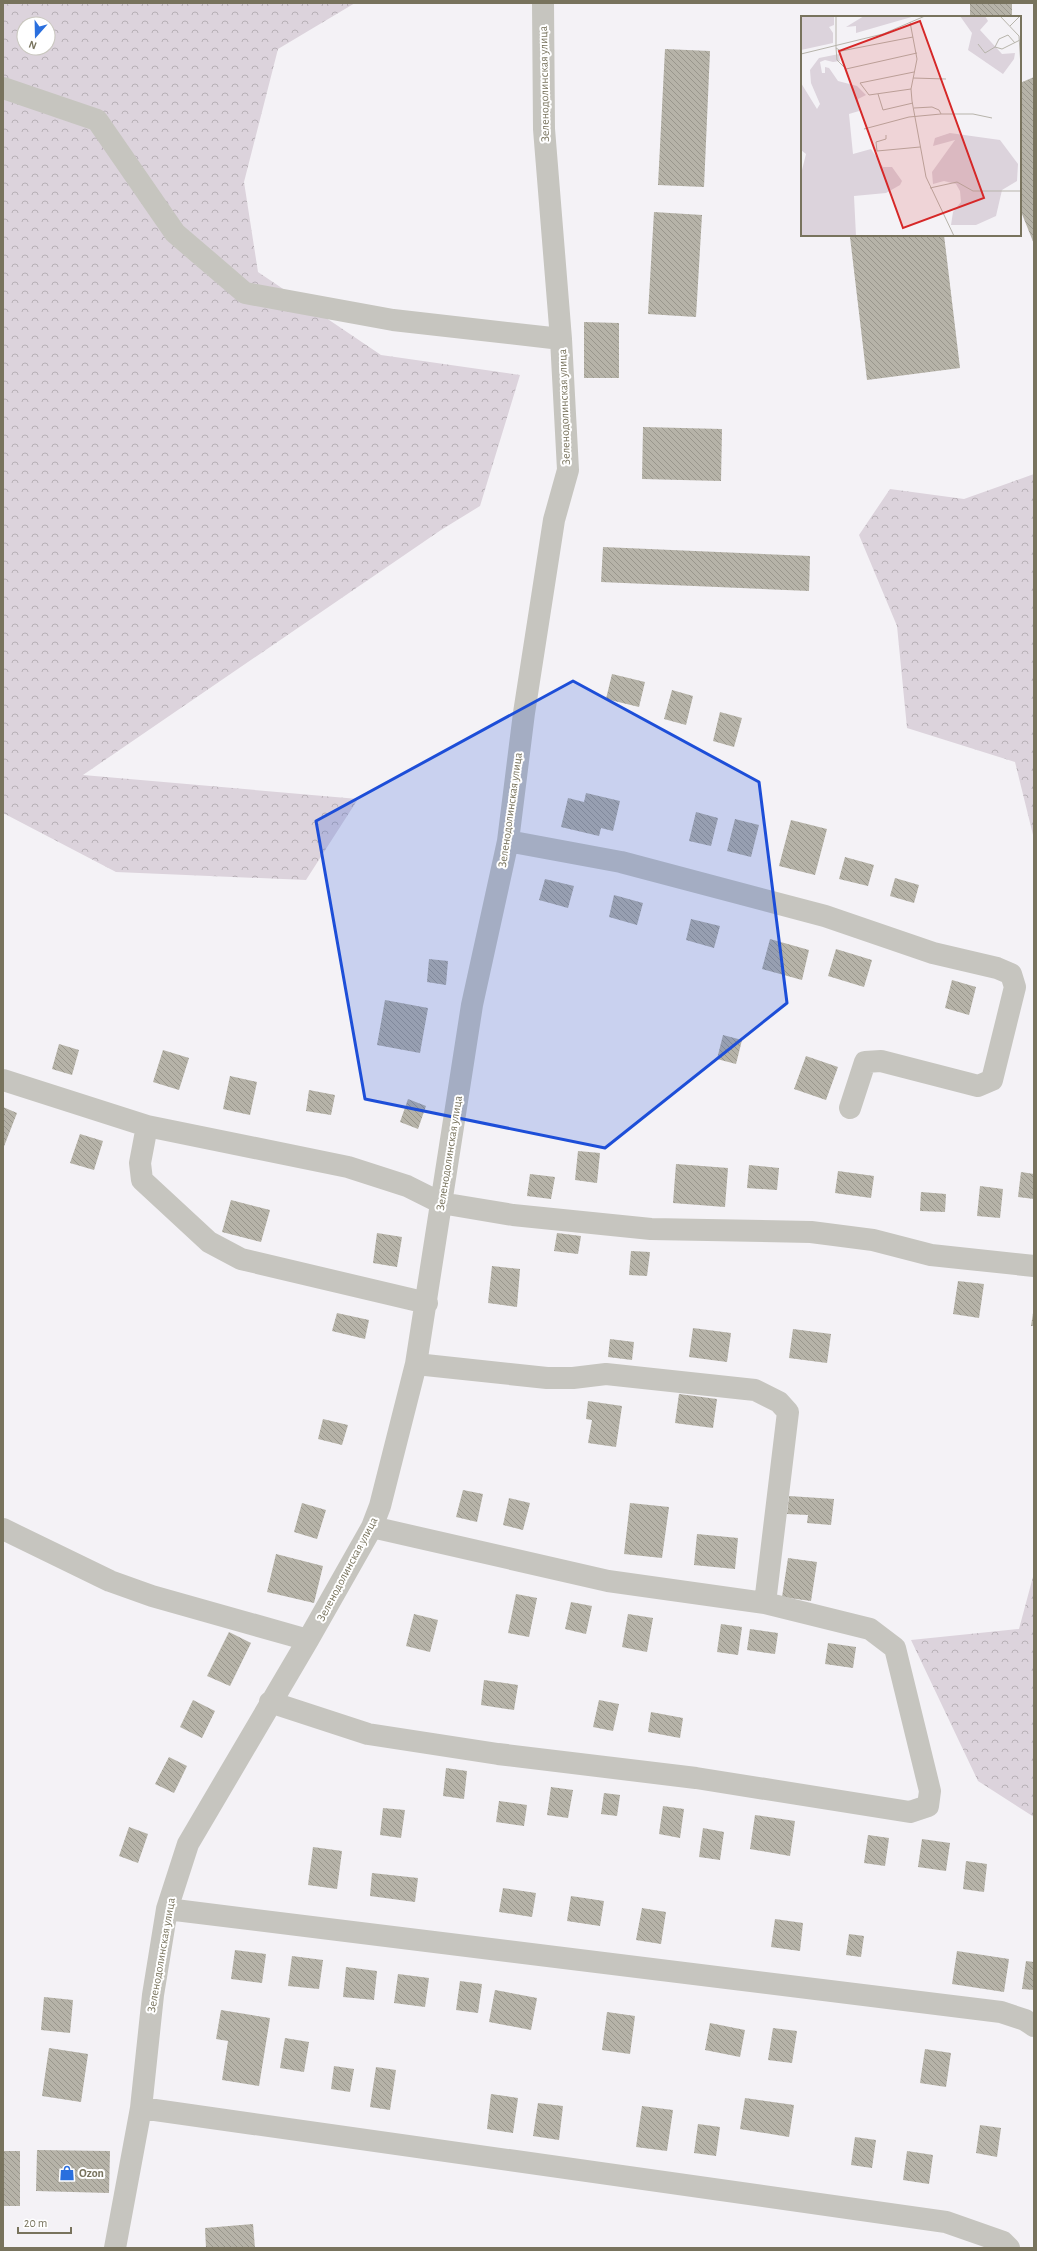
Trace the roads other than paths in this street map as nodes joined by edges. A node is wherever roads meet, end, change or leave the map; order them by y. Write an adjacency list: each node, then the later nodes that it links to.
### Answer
1 (543, 3): 3 (street, Зеленодолинская улица)
2 (3, 88): 3 (street)
3 (562, 339): 4 (street, Зеленодолинская улица)
4 (508, 841): 6 (street); 8 (street, Зеленодолинская улица)
5 (3, 1080): 7 (street)
6 (850, 1108)
7 (147, 1126): 8 (street); 10 (street)
8 (441, 1202): 9 (street); 10 (street, Зеленодолинская улица)
9 (1034, 1266)
10 (427, 1303): 11 (street, Зеленодолинская улица)
11 (416, 1364): 12 (street, Зеленодолинская улица); 14 (street)
12 (372, 1527): 14 (street); 15 (street, Зеленодолинская улица)
13 (3, 1528): 15 (street)
14 (765, 1603): 16 (street)
15 (308, 1640): 16 (street, Зеленодолинская улица)
16 (270, 1702): 17 (street, Зеленодолинская улица)
17 (167, 1909): 18 (street); 19 (street, Зеленодолинская улица)
18 (1034, 2026)
19 (141, 2108): 20 (street, Зеленодолинская улица); 21 (street)
20 (115, 2248)
21 (1008, 2248)

